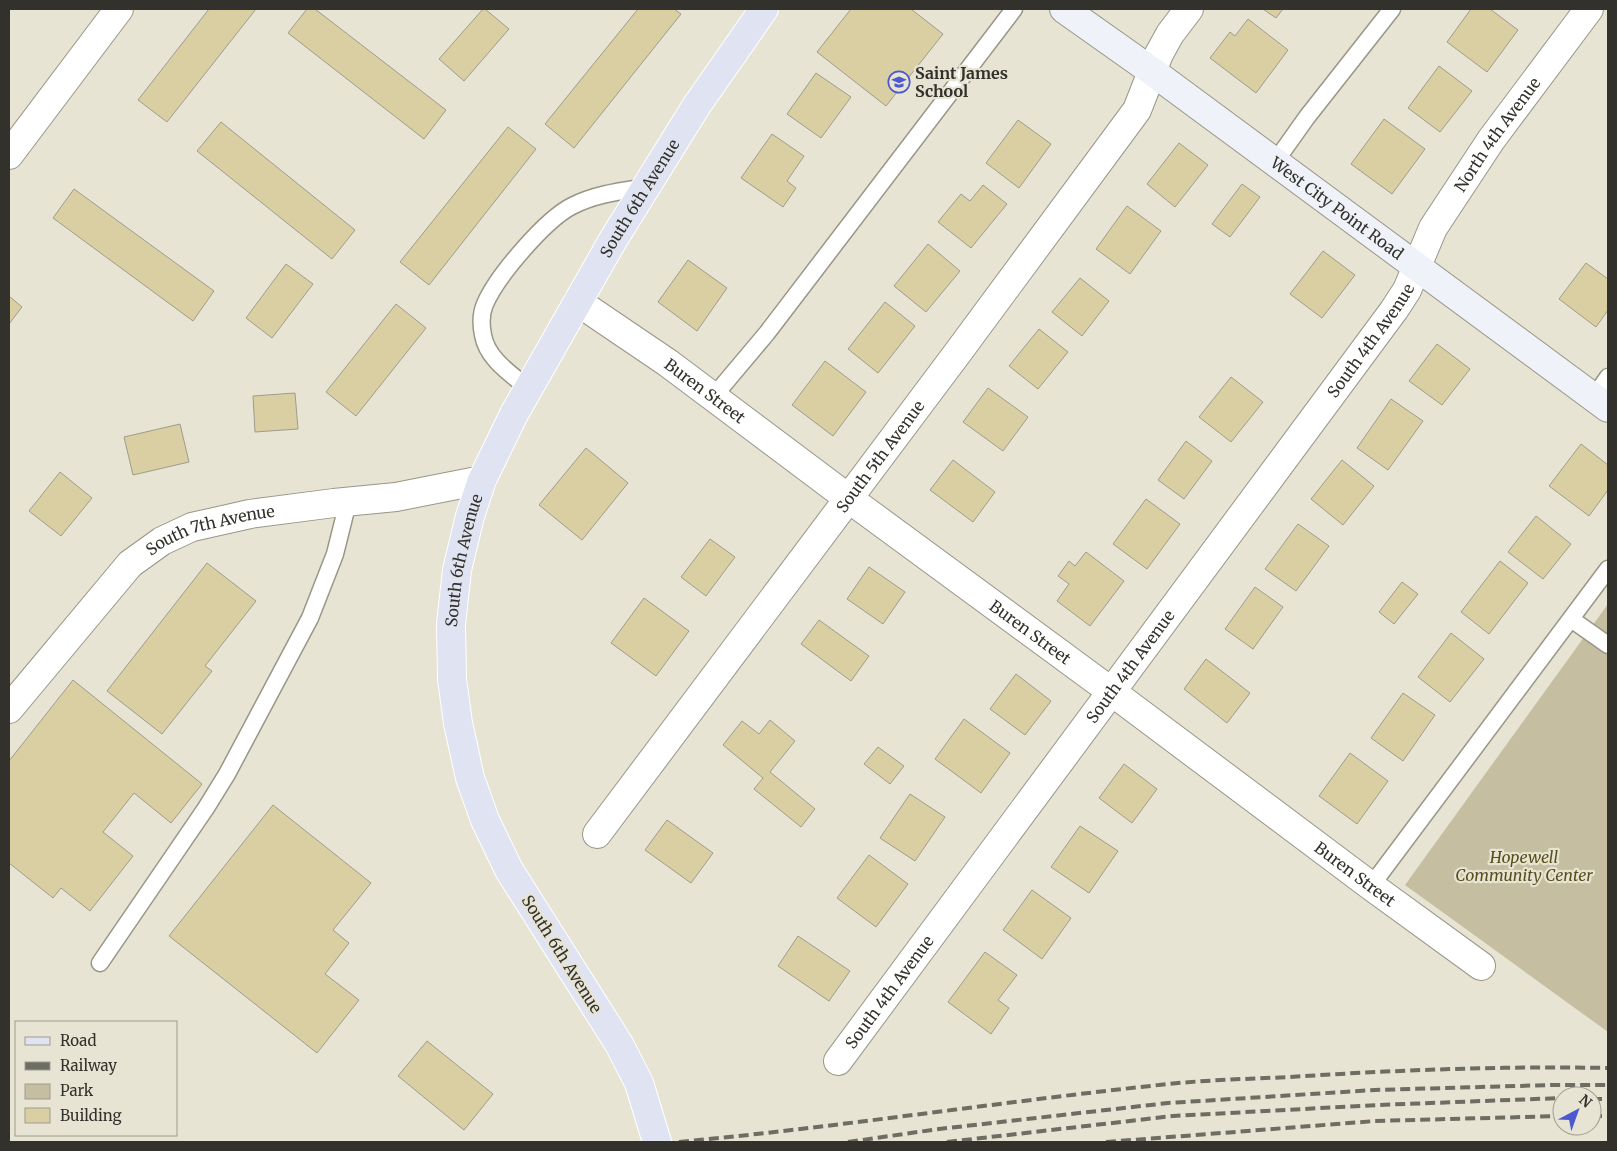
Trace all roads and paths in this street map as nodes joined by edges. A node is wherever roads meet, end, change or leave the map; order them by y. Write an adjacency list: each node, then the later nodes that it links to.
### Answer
1 (119, 9): 9 (street)
2 (764, 9): 11 (main road, South 6th Avenue)
3 (1014, 9): 16 (lane)
4 (1064, 9): 8 (street, West City Point Road)
5 (1189, 9): 8 (street, South 5th Avenue)
6 (1392, 9): 10 (lane)
7 (1589, 9): 12 (street, North 4th Avenue)
8 (1153, 72): 10 (street, West City Point Road); 18 (street, South 5th Avenue)
9 (9, 155)
10 (1275, 162): 12 (street, West City Point Road)
11 (646, 187): 13 (main road, South 6th Avenue); 14 (lane)
12 (1417, 267): 15 (street, West City Point Road); 23 (street, South 4th Avenue)
13 (578, 302): 14 (main road, South 6th Avenue); 16 (street, Buren Street)
14 (528, 388): 17 (main road, South 6th Avenue)
15 (1603, 394)
16 (714, 396): 18 (street, Buren Street)
17 (482, 480): 19 (street, South 7th Avenue); 30 (main road, South 6th Avenue)
18 (848, 498): 23 (street, Buren Street); 25 (street, South 5th Avenue)
19 (348, 502): 24 (street, South 7th Avenue); 27 (lane)
20 (1608, 568): 21 (lane)
21 (1571, 620): 22 (lane); 26 (lane)
22 (1608, 645)
23 (1112, 692): 26 (street, Buren Street); 29 (street, South 4th Avenue)
24 (9, 709)
25 (598, 834)
26 (1371, 886): 28 (street, Buren Street)
27 (100, 963)
28 (1481, 966)
29 (838, 1060)
30 (657, 1142)

